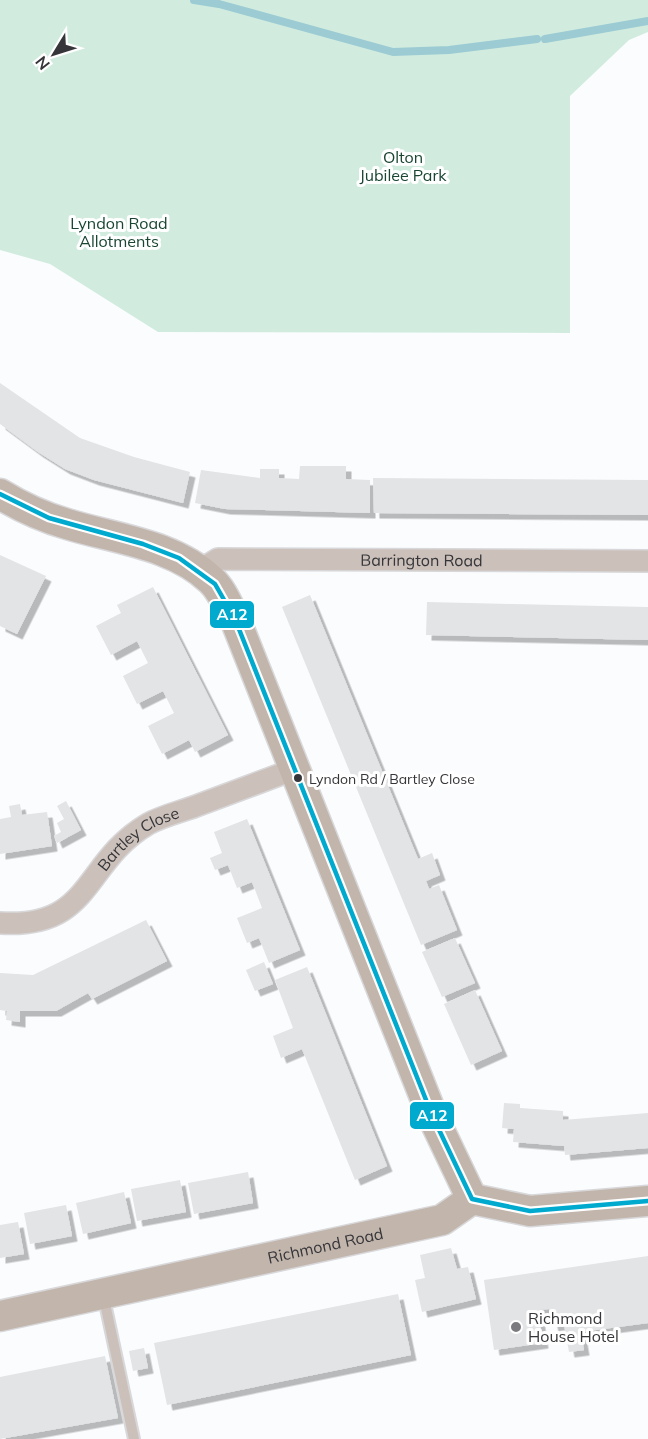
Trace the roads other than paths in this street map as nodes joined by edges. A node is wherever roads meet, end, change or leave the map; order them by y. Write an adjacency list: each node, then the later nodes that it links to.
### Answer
1 (0, 494): 3 (street)
2 (648, 561): 3 (street, Barrington Road)
3 (199, 571): 4 (street)
4 (295, 769): 5 (street, Bartley Close); 6 (street)
5 (0, 923)
6 (472, 1199): 7 (street); 8 (street, Richmond Road)
7 (648, 1201)
8 (103, 1294): 9 (street, Richmond Road); 10 (lane)
9 (0, 1316)
10 (134, 1439)

